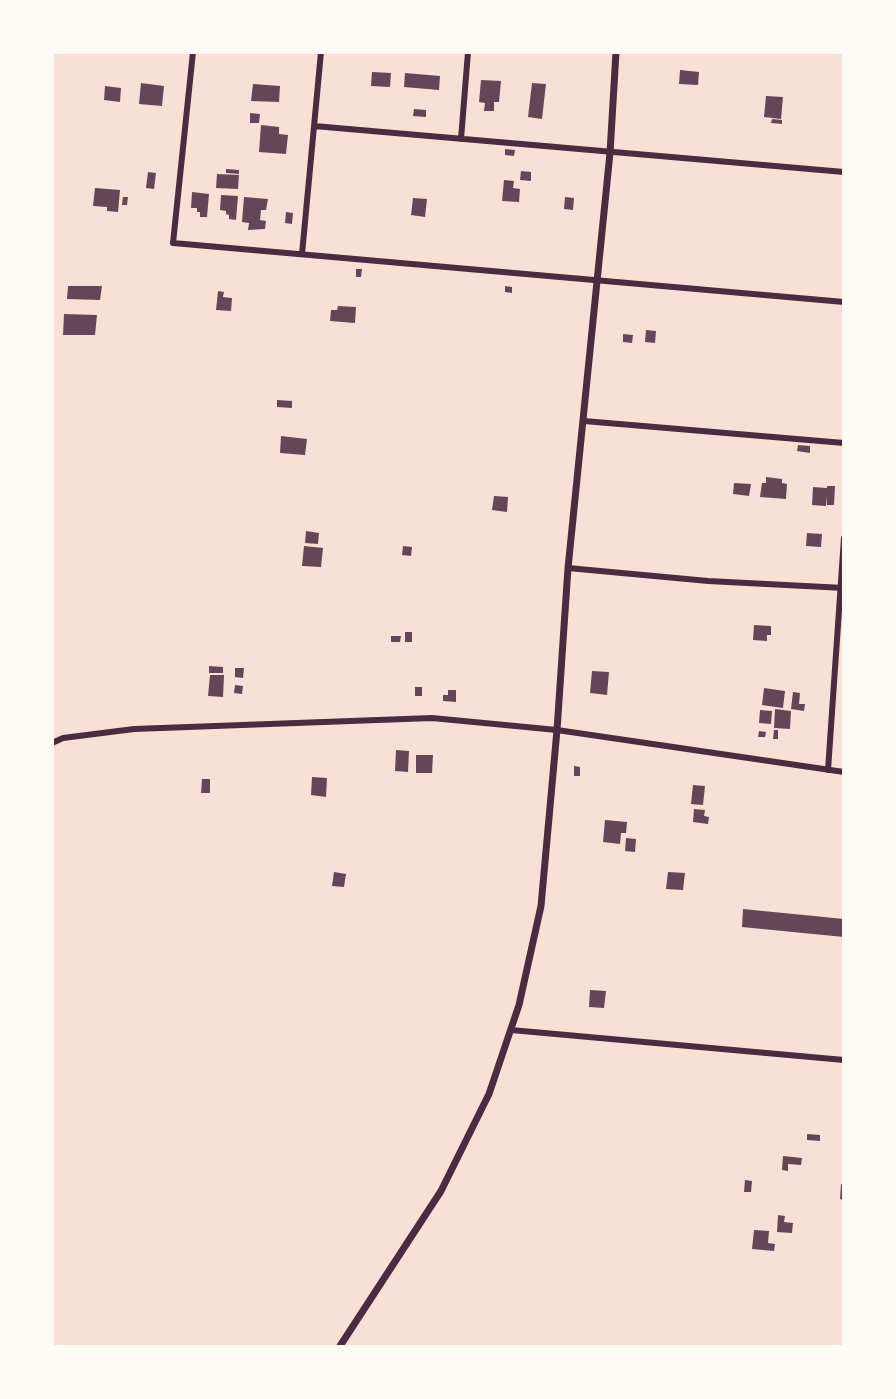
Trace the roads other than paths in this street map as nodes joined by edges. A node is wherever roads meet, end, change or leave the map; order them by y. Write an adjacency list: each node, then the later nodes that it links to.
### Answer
1 (193, 52): 9 (street)
2 (321, 52): 5 (street)
3 (468, 52): 6 (street)
4 (616, 52): 7 (street)
5 (314, 126): 6 (street); 9 (street)
6 (461, 138): 7 (street)
7 (610, 153): 8 (street); 10 (street)
8 (843, 172)
9 (302, 254): 10 (street)
10 (598, 280): 11 (street); 12 (street)
11 (843, 302)
12 (584, 421): 13 (street); 15 (street)
13 (843, 443)
14 (843, 538): 16 (street)
15 (568, 568): 16 (street); 17 (street)
16 (842, 588): 19 (street)
17 (557, 730): 18 (street); 19 (street); 21 (street)
18 (52, 744)
19 (828, 770): 20 (street)
20 (843, 772)
21 (511, 1030): 22 (street); 23 (street)
22 (843, 1060)
23 (340, 1347)

